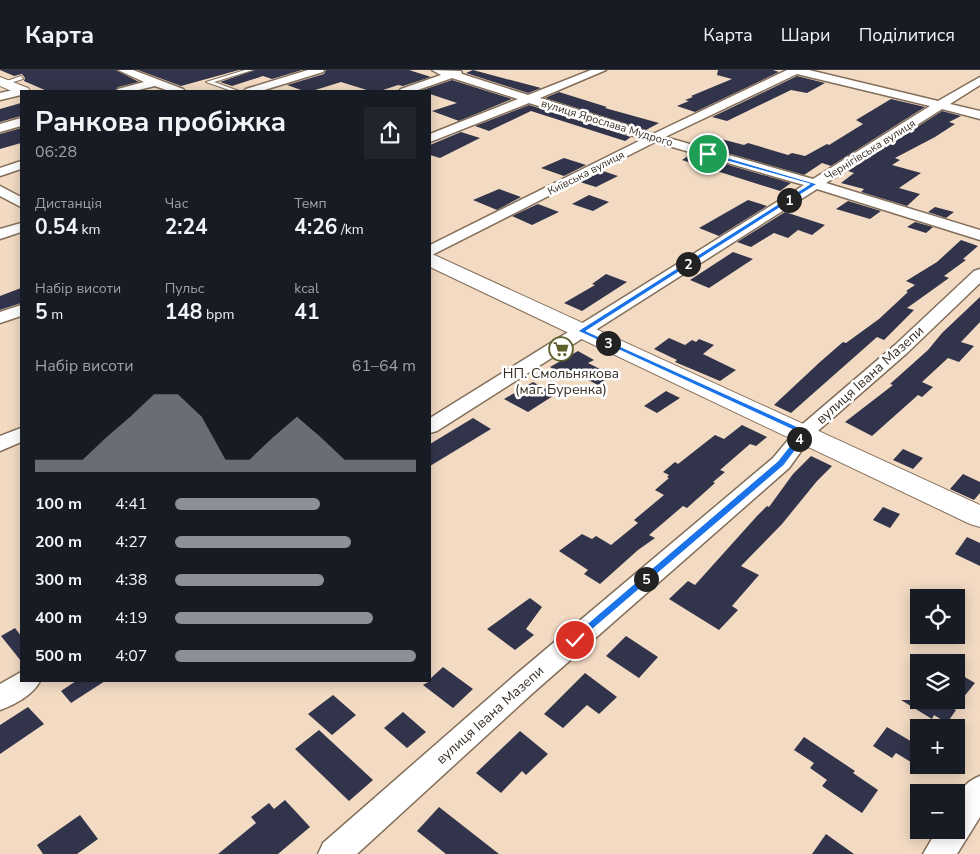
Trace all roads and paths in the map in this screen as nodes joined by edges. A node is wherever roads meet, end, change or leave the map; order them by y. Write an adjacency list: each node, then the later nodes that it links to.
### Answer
1 (124, 70): 11 (street)
2 (250, 70): 8 (lane)
3 (319, 70): 17 (street)
4 (436, 70): 9 (street, вулиця Ярослава Мудрого)
5 (466, 70): 9 (street)
6 (601, 70): 19 (street)
7 (804, 71): 20 (street); 25 (street, Київська вулиця)
8 (231, 73): 16 (lane)
9 (452, 75): 18 (street); 19 (street, вулиця Ярослава Мудрого)
10 (980, 80): 20 (street, Чернігівська вулиця)
11 (156, 82): 14 (street); 15 (street)
12 (1, 87): 13 (street)
13 (22, 87)
14 (126, 90)
15 (177, 90)
16 (234, 90)
17 (253, 90)
18 (408, 90)
19 (530, 99): 24 (street); 25 (street, вулиця Ярослава Мудрого)
20 (941, 106): 21 (street); 28 (street, Чернігівська вулиця)
21 (980, 115)
22 (20, 122): 23 (street)
23 (0, 128)
24 (431, 138)
25 (654, 138): 28 (street, вулиця Ярослава Мудрого); 34 (street, Київська вулиця)
26 (20, 165): 27 (street)
27 (0, 172)
28 (815, 184): 33 (street, вулиця Ярослава Мудрого); 39 (street, Чернігівська вулиця)
29 (0, 190): 30 (street)
30 (20, 202)
31 (20, 227): 32 (street)
32 (0, 234)
33 (980, 235)
34 (431, 250)
35 (431, 260): 39 (street)
36 (980, 274): 41 (street, вулиця Івана Мазепи)
37 (20, 310): 38 (street)
38 (0, 318)
39 (581, 331): 40 (street, Чернігівська вулиця); 41 (street)
40 (431, 426)
41 (805, 432): 44 (street); 50 (street, вулиця Івана Мазепи)
42 (20, 434): 43 (street)
43 (0, 444)
44 (980, 517)
45 (25, 682): 46 (street)
46 (0, 698)
47 (980, 790): 48 (street)
48 (965, 813)
49 (949, 839): 51 (street)
50 (334, 854)
51 (939, 854)

